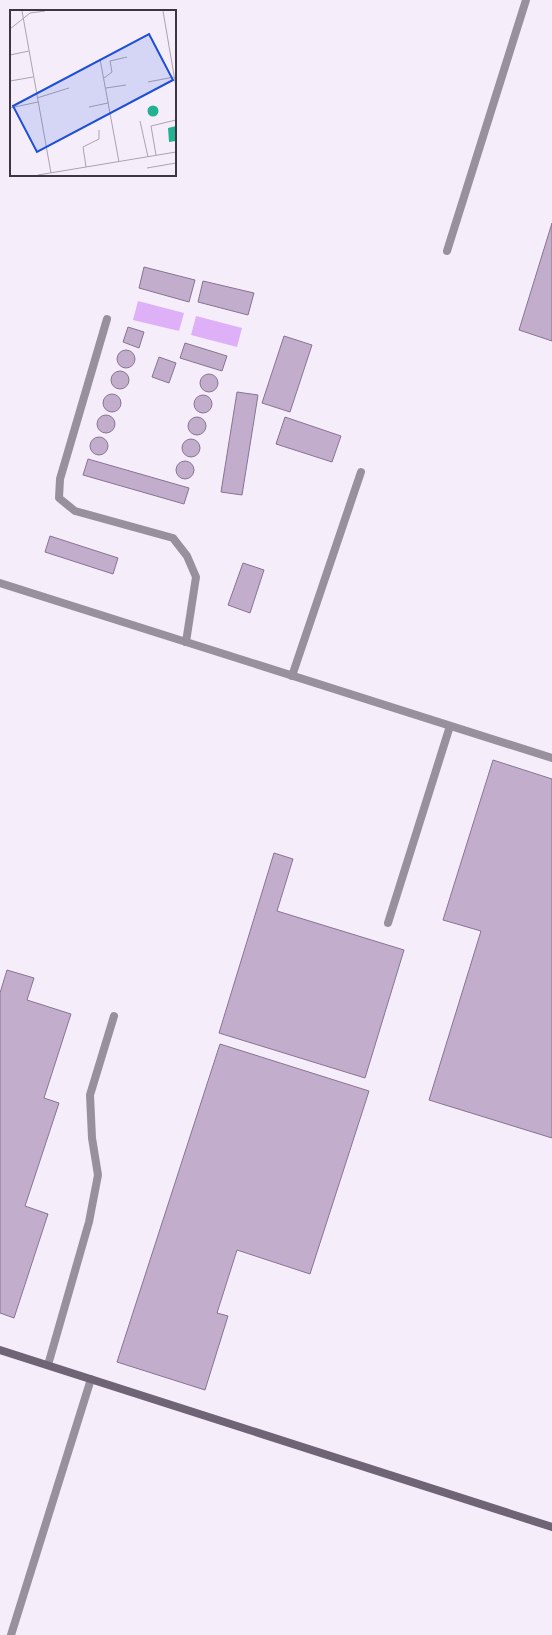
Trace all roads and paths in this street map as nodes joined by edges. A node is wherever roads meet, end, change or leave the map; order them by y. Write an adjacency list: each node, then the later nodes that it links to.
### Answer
1 (526, 0): 2 (street)
2 (447, 251)
3 (107, 319): 6 (street)
4 (361, 472): 7 (street)
5 (0, 583): 6 (street)
6 (186, 642): 7 (street)
7 (292, 676): 8 (street)
8 (450, 726): 9 (street); 10 (street)
9 (552, 758)
10 (388, 923)
11 (114, 1016): 13 (street)
12 (0, 1350): 13 (main road)
13 (48, 1365): 14 (main road)
14 (91, 1379): 15 (main road); 16 (street)
15 (552, 1527)
16 (11, 1635)

